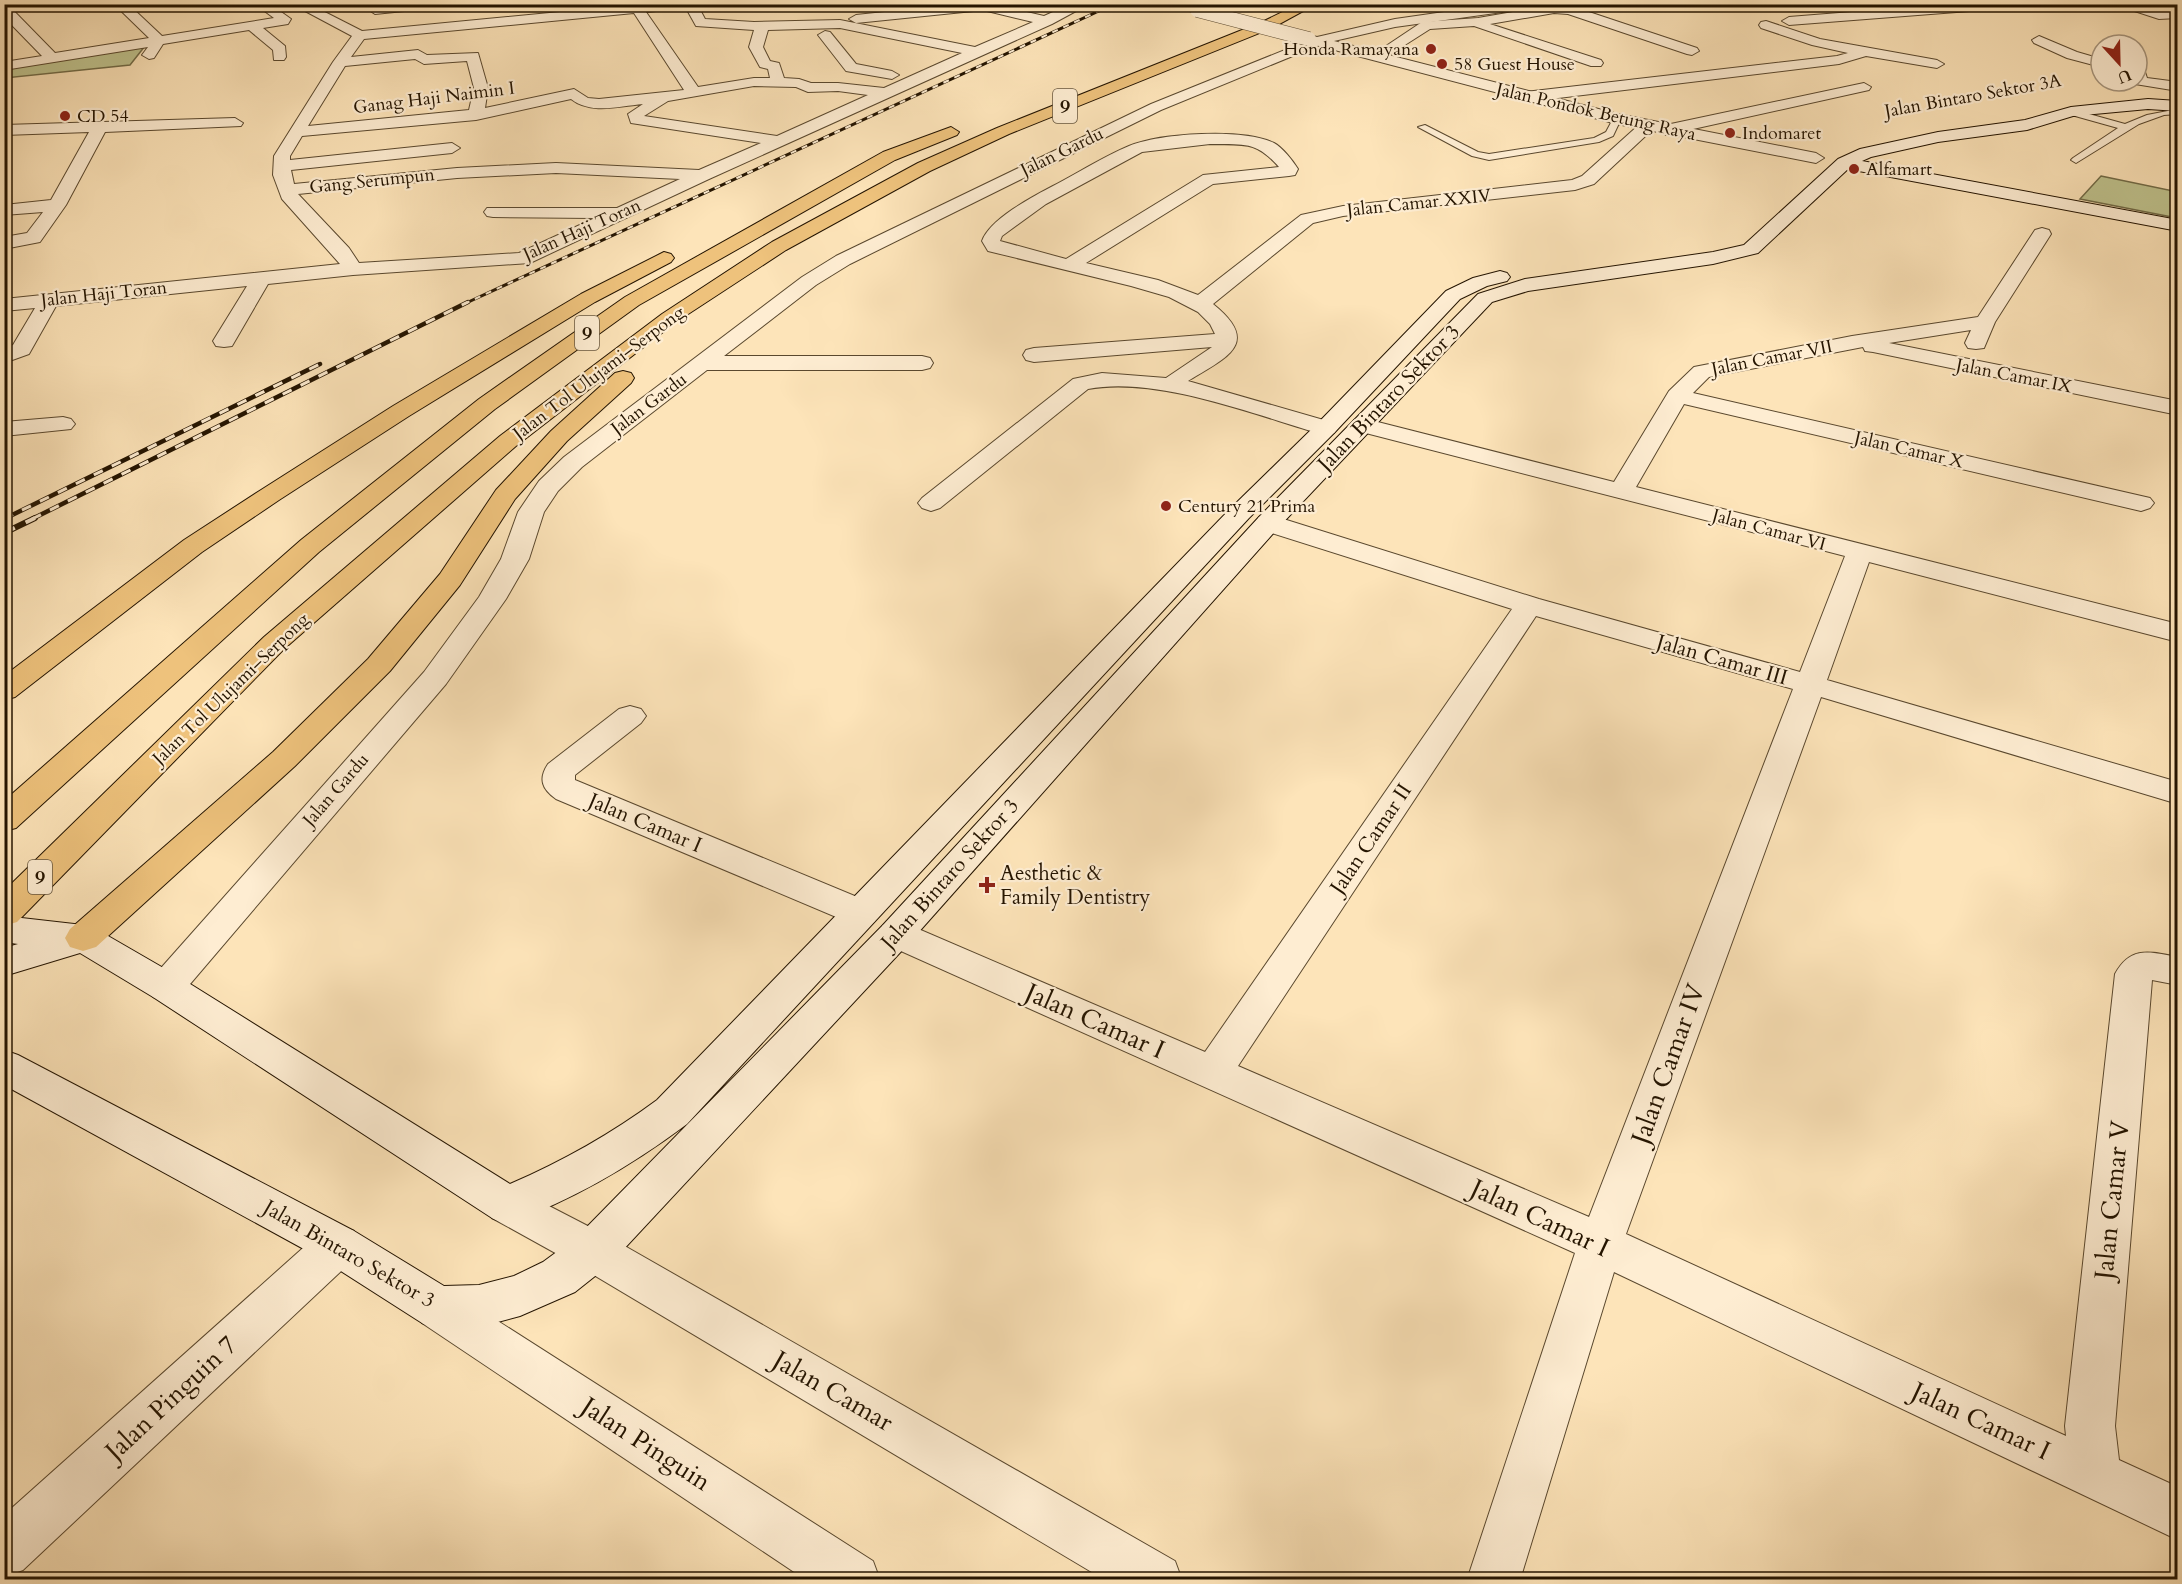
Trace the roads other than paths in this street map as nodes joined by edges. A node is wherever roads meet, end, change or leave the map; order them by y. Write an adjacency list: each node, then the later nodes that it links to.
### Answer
1 (120, 4): 33 (street)
2 (261, 4): 26 (street)
3 (297, 4): 28 (street)
4 (434, 4): 16 (street); 21 (street)
5 (689, 4): 15 (street); 25 (street)
6 (1083, 4): 19 (street, Jalan Haji Toran)
7 (1179, 4): 31 (street, Jalan Pondok Betung Raya, bridge)
8 (1269, 4): 78 (highway, Jalan Tol Ulujami–Serpong / 9)
9 (1310, 4): 99 (highway, Jalan Tol Ulujami–Serpong / 9)
10 (1531, 4): 31 (street, Jalan Gardu)
11 (1910, 4): 17 (street)
12 (2008, 4): 17 (street)
13 (2119, 4): 18 (street)
14 (4, 9): 39 (street)
15 (638, 9): 28 (street); 54 (street)
16 (375, 10)
17 (1926, 11): 20 (street)
18 (2178, 14)
19 (1047, 21): 23 (street); 30 (street, Jalan Haji Toran)
20 (1789, 21)
21 (434, 22)
22 (1478, 22): 34 (street); 37 (street); 42 (street)
23 (840, 24): 25 (street); 35 (street)
24 (1766, 25): 36 (street)
25 (762, 26): 49 (street)
26 (253, 27): 33 (street); 38 (street)
27 (991, 33): 30 (street)
28 (360, 35): 41 (street)
29 (825, 35): 48 (street)
30 (1011, 37): 35 (street, Jalan Haji Toran)
31 (1313, 40): 37 (street, Jalan Pondok Betung Raya); 106 (street, Jalan Gardu)
32 (2039, 40): 40 (street)
33 (158, 42): 39 (street); 45 (street)
34 (1692, 51)
35 (978, 52): 48 (street, Jalan Haji Toran)
36 (1865, 52): 43 (street); 57 (street)
37 (1377, 56): 57 (street, Jalan Pondok Betung Raya)
38 (279, 57)
39 (53, 59): 44 (street)
40 (2089, 60)
41 (340, 62): 63 (street); 75 (street)
42 (1596, 63)
43 (1937, 64)
44 (4, 66)
45 (139, 66)
46 (2149, 72): 47 (street)
47 (2178, 76)
48 (918, 79): 55 (street, Jalan Haji Toran)
49 (778, 82): 54 (street); 55 (street)
50 (1864, 87): 74 (street)
51 (2178, 87): 53 (street)
52 (2149, 88): 53 (street)
53 (2152, 91): 58 (street, Jalan Bintaro Sektor 3A); 59 (street, Jalan Bintaro Sektor 3A)
54 (694, 93): 56 (street)
55 (887, 93): 76 (street, Jalan Haji Toran)
56 (665, 97): 60 (street, Ganag Haji Naimin I); 76 (street)
57 (1525, 97): 66 (street, Jalan Pondok Betung Raya)
58 (2178, 99)
59 (2067, 105): 61 (street, Jalan Bintaro Sektor 3A); 68 (street, Jalan Bintaro Sektor 3A); 73 (lane)
60 (529, 106): 63 (street, Ganag Haji Naimin I); 65 (street)
61 (2178, 106)
62 (2178, 111): 73 (lane)
63 (476, 115): 75 (street, Ganag Haji Naimin I)
64 (1992, 115): 68 (street)
65 (541, 117)
66 (1617, 119): 70 (street, Jalan Pondok Betung Raya); 71 (lane)
67 (236, 123): 72 (street)
68 (2027, 125): 79 (street, Jalan Bintaro Sektor 3A)
69 (6, 126): 72 (street)
70 (1647, 126): 74 (street, Jalan Pondok Betung Raya); 97 (street, Jalan Camar XXIV)
71 (1422, 127)
72 (100, 128): 85 (street)
73 (2124, 128): 80 (lane)
74 (1666, 130): 79 (street, Jalan Pondok Betung Raya)
75 (297, 132): 81 (street)
76 (780, 141): 83 (street, Jalan Haji Toran)
77 (452, 148): 81 (street)
78 (889, 156): 124 (highway); 127 (highway, Jalan Tol Ulujami–Serpong / 9)
79 (1831, 157): 82 (street); 90 (street, Jalan Pondok Betung Raya); 113 (street, Jalan Bintaro Sektor 3)
80 (2076, 160)
81 (282, 166): 84 (street)
82 (1801, 173)
83 (703, 175): 84 (street, Gang Serumpun); 89 (street, Jalan Haji Toran)
84 (287, 190): 94 (street)
85 (57, 205): 86 (street); 92 (street)
86 (4, 210)
87 (493, 212): 89 (street)
88 (1762, 212): 114 (street, Jalan Bintaro Sektor 3)
89 (621, 214): 94 (street, Jalan Haji Toran)
90 (2178, 226)
91 (2042, 234): 100 (street)
92 (4, 243)
93 (1069, 265): 93 (street); 97 (street)
94 (354, 269): 95 (street, Jalan Haji Toran)
95 (261, 279): 96 (street, Jalan Haji Toran); 102 (street)
96 (50, 299): 98 (street, Jalan Haji Toran); 105 (street)
97 (1200, 304): 101 (street)
98 (4, 305)
99 (669, 318): 128 (highway, Jalan Tol Ulujami–Serpong / 9); 132 (highway)
100 (1986, 322): 103 (street, Jalan Camar VII); 108 (street)
101 (1228, 339): 104 (street); 109 (street)
102 (224, 341)
103 (1852, 342): 108 (street, Jalan Camar IX); 110 (street, Jalan Camar VII)
104 (1034, 355)
105 (4, 357)
106 (703, 363): 107 (street); 135 (street, Jalan Gardu)
107 (922, 363)
108 (1966, 366): 111 (street, Jalan Camar IX)
109 (1176, 386): 114 (street); 117 (street)
110 (1677, 396): 116 (street, Jalan Camar VII); 118 (street, Jalan Camar X)
111 (2178, 408)
112 (63, 424): 115 (street)
113 (1362, 425): 116 (street, Jalan Camar VI); 119 (street, Jalan Bintaro Sektor 3)
114 (1326, 428): 129 (street, Jalan Bintaro Sektor 3)
115 (4, 429)
116 (1622, 492): 120 (street, Jalan Camar VI)
117 (931, 503)
118 (2141, 503)
119 (1268, 523): 121 (street, Jalan Camar III); 131 (street, Jalan Bintaro Sektor 3)
120 (1859, 554): 122 (street, Jalan Camar VI); 123 (street, Jalan Camar IV)
121 (1529, 605): 123 (street, Jalan Camar III); 137 (street, Jalan Camar II)
122 (2178, 633)
123 (1809, 685): 126 (street, Jalan Camar III); 140 (street, Jalan Camar IV)
124 (4, 691)
125 (630, 716): 129 (street, Jalan Camar I)
126 (2178, 793)
127 (4, 820)
128 (4, 913)
129 (861, 913): 138 (street, Jalan Bintaro Sektor 3)
130 (4, 929): 132 (street)
131 (896, 934): 137 (street, Jalan Camar I); 141 (street, Jalan Bintaro Sektor 3)
132 (83, 938): 133 (street); 135 (street)
133 (4, 962)
134 (2178, 971): 143 (street, Jalan Camar V)
135 (166, 987): 138 (street)
136 (4, 1066): 139 (street, Jalan Bintaro Sektor 3)
137 (1212, 1072): 140 (street, Jalan Camar I)
138 (507, 1205): 141 (street, Jalan Camar)
139 (338, 1245): 142 (street, Jalan Bintaro Sektor 3); 145 (street, Jalan Pinguin 7)
140 (1600, 1245): 143 (street, Jalan Camar I); 148 (street, Jalan Camar IV)
141 (593, 1251): 142 (street, Jalan Bintaro Sektor 3); 147 (street, Jalan Camar)
142 (438, 1308): 146 (street, Jalan Pinguin)
143 (2095, 1474): 144 (street, Jalan Camar I)
144 (2178, 1514)
145 (4, 1551)
146 (854, 1580)
147 (1156, 1580)
148 (1493, 1580)

